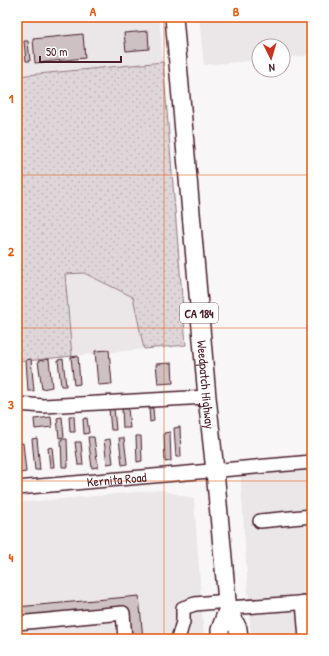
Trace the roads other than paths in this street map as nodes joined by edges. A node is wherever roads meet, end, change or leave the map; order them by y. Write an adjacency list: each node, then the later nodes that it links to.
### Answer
1 (174, 17): 2 (main road, Weedpatch Highway / CA 184)
2 (206, 397): 3 (street); 5 (main road, Weedpatch Highway / CA 184)
3 (17, 404)
4 (312, 462): 5 (street, Kernita Road)
5 (215, 471): 6 (street, Kernita Road); 10 (main road, Weedpatch Highway / CA 184)
6 (17, 488)
7 (312, 516): 8 (street)
8 (260, 521)
9 (308, 602): 10 (street); 16 (street)
10 (227, 605): 13 (street); 14 (main road, Weedpatch Highway / CA 184); 15 (main road, Weedpatch Highway / CA 184)
11 (17, 623): 12 (street)
12 (125, 639)
13 (178, 639)
14 (220, 639)
15 (239, 639)
16 (306, 639)

